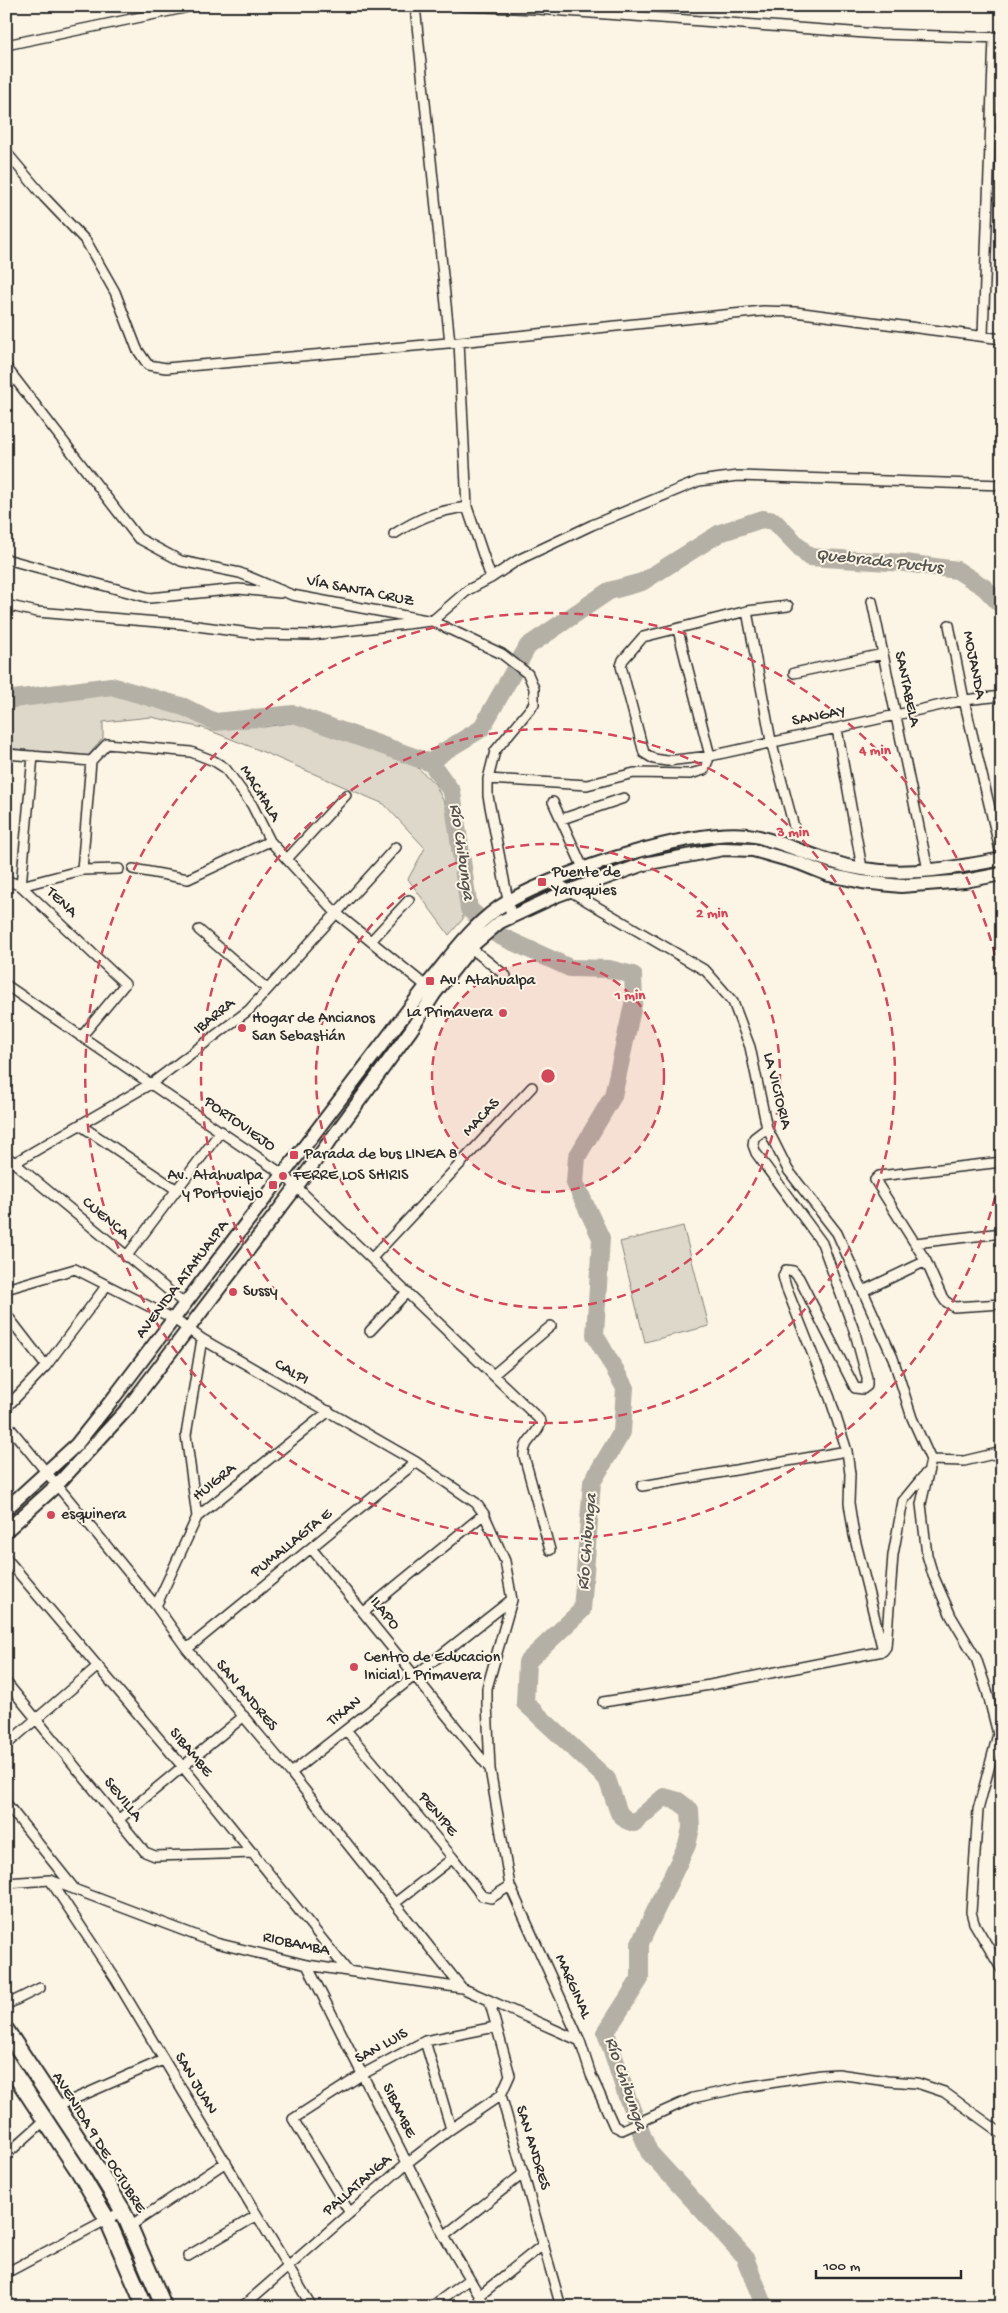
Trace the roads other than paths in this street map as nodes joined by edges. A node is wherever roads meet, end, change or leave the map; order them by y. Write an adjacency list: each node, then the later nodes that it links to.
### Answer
1 (194, 6): 5 (street)
2 (415, 6): 9 (street)
3 (462, 6): 4 (street)
4 (998, 38): 7 (street)
5 (6, 45)
6 (6, 152): 9 (street)
7 (983, 335): 8 (street); 9 (street)
8 (1002, 339)
9 (454, 342): 12 (street)
10 (6, 367): 16 (street, VÍA SANTA CRUZ)
11 (1002, 485): 15 (street)
12 (467, 508): 13 (street); 15 (street)
13 (394, 534)
14 (6, 559): 16 (street)
15 (491, 578): 21 (street)
16 (292, 594): 21 (street, VÍA SANTA CRUZ)
17 (872, 601): 24 (street, SANTABELA)
18 (6, 605): 21 (street)
19 (788, 606): 20 (street)
20 (747, 611): 23 (street); 30 (street)
21 (432, 622): 35 (street, VÍA SANTA CRUZ)
22 (949, 624): 27 (street, MOJANDA)
23 (678, 630): 33 (street); 33 (street, SANGAY)
24 (883, 654): 25 (street); 28 (street, SANTABELA)
25 (794, 673)
26 (1002, 696): 27 (street, SANGAY)
27 (964, 700): 28 (street, SANGAY); 44 (street, MOJANDA)
28 (896, 715): 29 (street, SANGAY); 50 (street, SANTABELA)
29 (837, 729): 30 (street, SANGAY); 46 (street)
30 (771, 742): 33 (street, SANGAY); 40 (street)
31 (6, 754): 32 (street)
32 (33, 756): 34 (street); 54 (street, TENA)
33 (710, 756): 35 (street)
34 (91, 761): 41 (street, MACHALA); 48 (street)
35 (488, 779): 57 (street, VÍA SANTA CRUZ)
36 (346, 795): 43 (street)
37 (624, 798): 39 (street)
38 (553, 802): 39 (street)
39 (562, 819): 49 (street)
40 (794, 827)
41 (270, 841): 43 (street, MACHALA); 47 (street)
42 (396, 848): 58 (street, IBARRA)
43 (287, 859): 58 (street, MACHALA)
44 (1002, 859): 50 (main road, AVENIDA ATAHUALPA)
45 (119, 868): 48 (street)
46 (862, 868): 49 (main road, AVENIDA ATAHUALPA); 50 (main road, AVENIDA ATAHUALPA)
47 (133, 869)
48 (82, 870): 54 (street)
49 (584, 870): 53 (main road, AVENIDA ATAHUALPA)
50 (928, 870)
51 (1002, 874): 55 (main road, AVENIDA ATAHUALPA)
52 (6, 880): 54 (street)
53 (553, 881): 55 (street, LA VICTORIA); 57 (main road, AVENIDA ATAHUALPA)
54 (21, 886): 67 (street, TENA)
55 (569, 890): 59 (main road, AVENIDA ATAHUALPA); 71 (street, LA VICTORIA)
56 (409, 900): 61 (street)
57 (509, 901): 59 (main road, AVENIDA ATAHUALPA)
58 (336, 912): 61 (street, MACHALA); 65 (street, IBARRA)
59 (502, 916): 62 (main road, AVENIDA ATAHUALPA)
60 (199, 930): 65 (street)
61 (371, 941): 66 (street, MACHALA)
62 (469, 944): 63 (street); 66 (main road, AVENIDA ATAHUALPA)
63 (506, 976)
64 (6, 985): 67 (street, PORTOVIEJO)
65 (267, 989): 68 (street, IBARRA)
66 (431, 990): 76 (main road, AVENIDA ATAHUALPA); 77 (main road, AVENIDA ATAHUALPA)
67 (81, 1037): 68 (street, PORTOVIEJO)
68 (152, 1083): 70 (street, IBARRA); 72 (street, PORTOVIEJO)
69 (532, 1087): 82 (street, MACAS)
70 (80, 1125): 75 (street, IBARRA); 78 (street)
71 (767, 1128): 86 (street, LA VICTORIA); 101 (street)
72 (221, 1131): 76 (street, PORTOVIEJO); 78 (street)
73 (6, 1156): 75 (street, CUENCA)
74 (1002, 1162): 80 (street)
75 (14, 1164): 81 (street, CUENCA)
76 (284, 1175): 77 (street, PORTOVIEJO); 88 (main road, AVENIDA ATAHUALPA)
77 (297, 1186): 82 (street, PORTOVIEJO); 93 (main road, AVENIDA ATAHUALPA)
78 (177, 1190): 81 (street)
79 (1002, 1233): 80 (street)
80 (915, 1243): 83 (street)
81 (126, 1257): 88 (street, CUENCA)
82 (372, 1258): 87 (street, PORTOVIEJO)
83 (926, 1260): 86 (street); 89 (street)
84 (107, 1285): 85 (street, CALPI); 91 (street, CALPI); 96 (street)
85 (6, 1289)
86 (863, 1291): 103 (street, LA VICTORIA)
87 (407, 1292): 94 (street); 97 (street, PORTOVIEJO)
88 (186, 1304): 91 (main road, AVENIDA ATAHUALPA)
89 (1002, 1304)
90 (6, 1314): 96 (street)
91 (174, 1319): 93 (street, CALPI); 106 (main road, AVENIDA ATAHUALPA)
92 (551, 1326): 97 (street)
93 (188, 1328): 95 (street, CALPI); 107 (main road, AVENIDA ATAHUALPA)
94 (370, 1332)
95 (202, 1339): 99 (street, CALPI); 111 (street)
96 (46, 1366): 98 (street)
97 (492, 1374): 114 (street, PORTOVIEJO)
98 (6, 1408)
99 (329, 1411): 104 (street, CALPI); 111 (street, HUIGRA)
100 (6, 1423): 106 (street, SAN ANDRES)
101 (847, 1451): 108 (street); 120 (street)
102 (1002, 1452): 103 (street)
103 (930, 1460): 105 (street)
104 (416, 1462): 110 (street, CALPI); 113 (street, PUMALLAGTA E)
105 (928, 1471): 120 (street); 128 (street)
106 (46, 1472): 107 (street, SAN ANDRES); 109 (main road, AVENIDA ATAHUALPA)
107 (57, 1485): 112 (main road, AVENIDA ATAHUALPA); 117 (street, SAN ANDRES)
108 (642, 1486)
109 (6, 1509)
110 (484, 1514): 116 (street, MARGINAL); 118 (street)
111 (197, 1516): 117 (street, HUIGRA)
112 (6, 1531)
113 (311, 1548): 118 (street, ILAPO); 119 (street, PUMALLAGTA E)
114 (550, 1550)
115 (6, 1558): 121 (street, SIBAMBE)
116 (512, 1600): 122 (street, TIXAN); 131 (street, MARGINAL)
117 (156, 1606): 119 (street, SAN ANDRES)
118 (364, 1612): 122 (street, ILAPO)
119 (187, 1649): 125 (street, SAN ANDRES)
120 (883, 1651): 124 (street)
121 (98, 1666): 126 (street); 130 (street, SIBAMBE)
122 (416, 1676): 127 (street, TIXAN); 131 (street, ILAPO)
123 (6, 1682): 126 (street, SEVILLA)
124 (603, 1702)
125 (244, 1716): 130 (street); 132 (street, SAN ANDRES)
126 (37, 1720): 129 (street); 134 (street, SEVILLA)
127 (346, 1730): 132 (street, TIXAN); 136 (street, PENIPE)
128 (1000, 1734): 144 (street)
129 (6, 1745)
130 (183, 1767): 134 (street); 135 (street, SIBAMBE)
131 (490, 1769): 139 (street, MARGINAL)
132 (291, 1773): 141 (street, SAN ANDRES)
133 (6, 1803): 140 (street)
134 (118, 1820): 135 (street, SEVILLA)
135 (254, 1853): 143 (street, SIBAMBE)
136 (453, 1858): 139 (street, PENIPE); 141 (street)
137 (50, 1880): 138 (street, RIOBAMBA); 140 (street, RIOBAMBA); 153 (street, SAN JUAN)
138 (6, 1882)
139 (510, 1886): 152 (street, MARGINAL)
140 (74, 1888): 142 (street, RIOBAMBA)
141 (395, 1903): 146 (street, SAN ANDRES)
142 (307, 1965): 143 (street, RIOBAMBA); 155 (street, SIBAMBE)
143 (347, 1970): 146 (street, RIOBAMBA)
144 (1002, 1970)
145 (40, 1988): 148 (street)
146 (462, 1988): 147 (street, RIOBAMBA)
147 (489, 2000): 149 (street, SAN ANDRES); 152 (street, RIOBAMBA)
148 (6, 2006)
149 (495, 2027): 151 (street, SAN LUIS); 156 (street, SAN ANDRES)
150 (6, 2030): 157 (main road, AVENIDA 9 DE OCTUBRE)
151 (425, 2041): 155 (street, SAN LUIS); 159 (street)
152 (580, 2041): 160 (street, MARGINAL)
153 (163, 2060): 157 (street); 162 (street, SAN JUAN)
154 (6, 2061): 158 (main road, AVENIDA 9 DE OCTUBRE)
155 (363, 2074): 163 (street, SIBAMBE); 166 (street, SAN LUIS)
156 (500, 2095): 159 (street, PALLATANGA); 164 (street, SAN ANDRES)
157 (56, 2107): 165 (main road, AVENIDA 9 DE OCTUBRE)
158 (44, 2121): 161 (street); 168 (main road, AVENIDA 9 DE OCTUBRE)
159 (451, 2129): 163 (street, PALLATANGA)
160 (1002, 2134)
161 (6, 2155)
162 (226, 2162): 167 (street, SAN JUAN); 169 (street)
163 (407, 2163): 166 (street, PALLATANGA); 170 (street, SIBAMBE)
164 (524, 2173): 170 (street); 171 (street, SAN ANDRES)
165 (122, 2211): 168 (street); 169 (main road, AVENIDA 9 DE OCTUBRE)
166 (350, 2213): 173 (street, PALLATANGA)
167 (256, 2216): 172 (street); 173 (street, SAN JUAN)
168 (107, 2219): 174 (street); 177 (main road, AVENIDA 9 DE OCTUBRE)
169 (130, 2226): 178 (main road, AVENIDA 9 DE OCTUBRE)
170 (444, 2236): 175 (street, SIBAMBE)
171 (544, 2244): 176 (street); 183 (street, SAN ANDRES)
172 (188, 2256)
173 (288, 2267): 179 (street, PALLATANGA); 180 (street, SAN JUAN)
174 (6, 2273)
175 (468, 2280): 176 (street, SIBAMBE); 181 (street)
176 (479, 2296): 182 (street, SIBAMBE)
177 (145, 2307)
178 (164, 2307)
179 (242, 2307)
180 (312, 2307)
181 (431, 2307)
182 (486, 2307)
183 (561, 2307)

